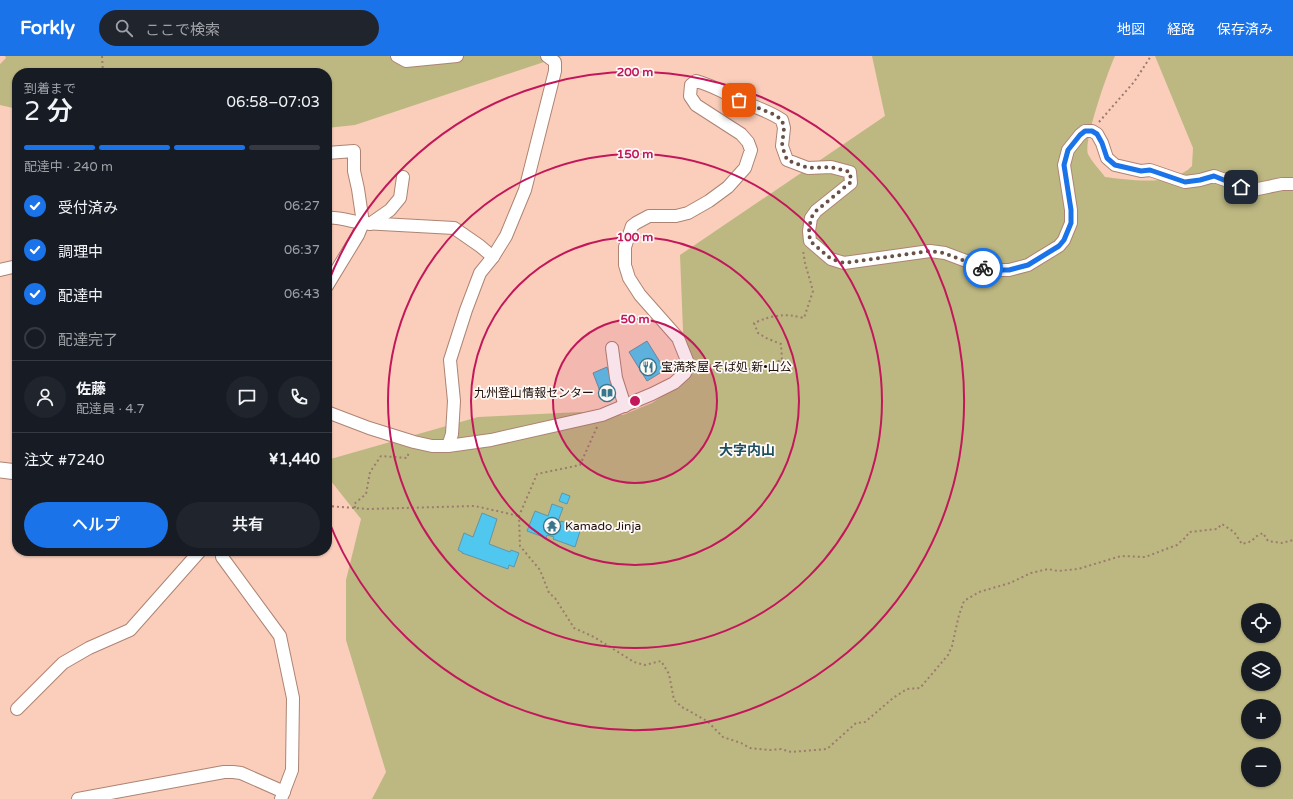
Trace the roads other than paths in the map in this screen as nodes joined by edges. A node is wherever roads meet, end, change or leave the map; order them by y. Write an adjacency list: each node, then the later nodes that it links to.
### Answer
1 (397, 56): 2 (street)
2 (457, 56)
3 (547, 56): 9 (street)
4 (332, 153): 8 (street)
5 (403, 177): 8 (street)
6 (1293, 184): 14 (street)
7 (332, 217): 8 (street)
8 (366, 223): 9 (street); 12 (street)
9 (493, 257): 16 (street)
10 (12, 267): 11 (street)
11 (0, 270)
12 (332, 278)
13 (612, 348): 14 (street)
14 (625, 406): 16 (street)
15 (332, 414): 16 (street)
16 (448, 446)
17 (0, 470): 18 (main road)
18 (12, 471)
19 (196, 556): 21 (street)
20 (222, 556): 22 (street)
21 (17, 708)
22 (282, 795): 23 (street)
23 (78, 799)

